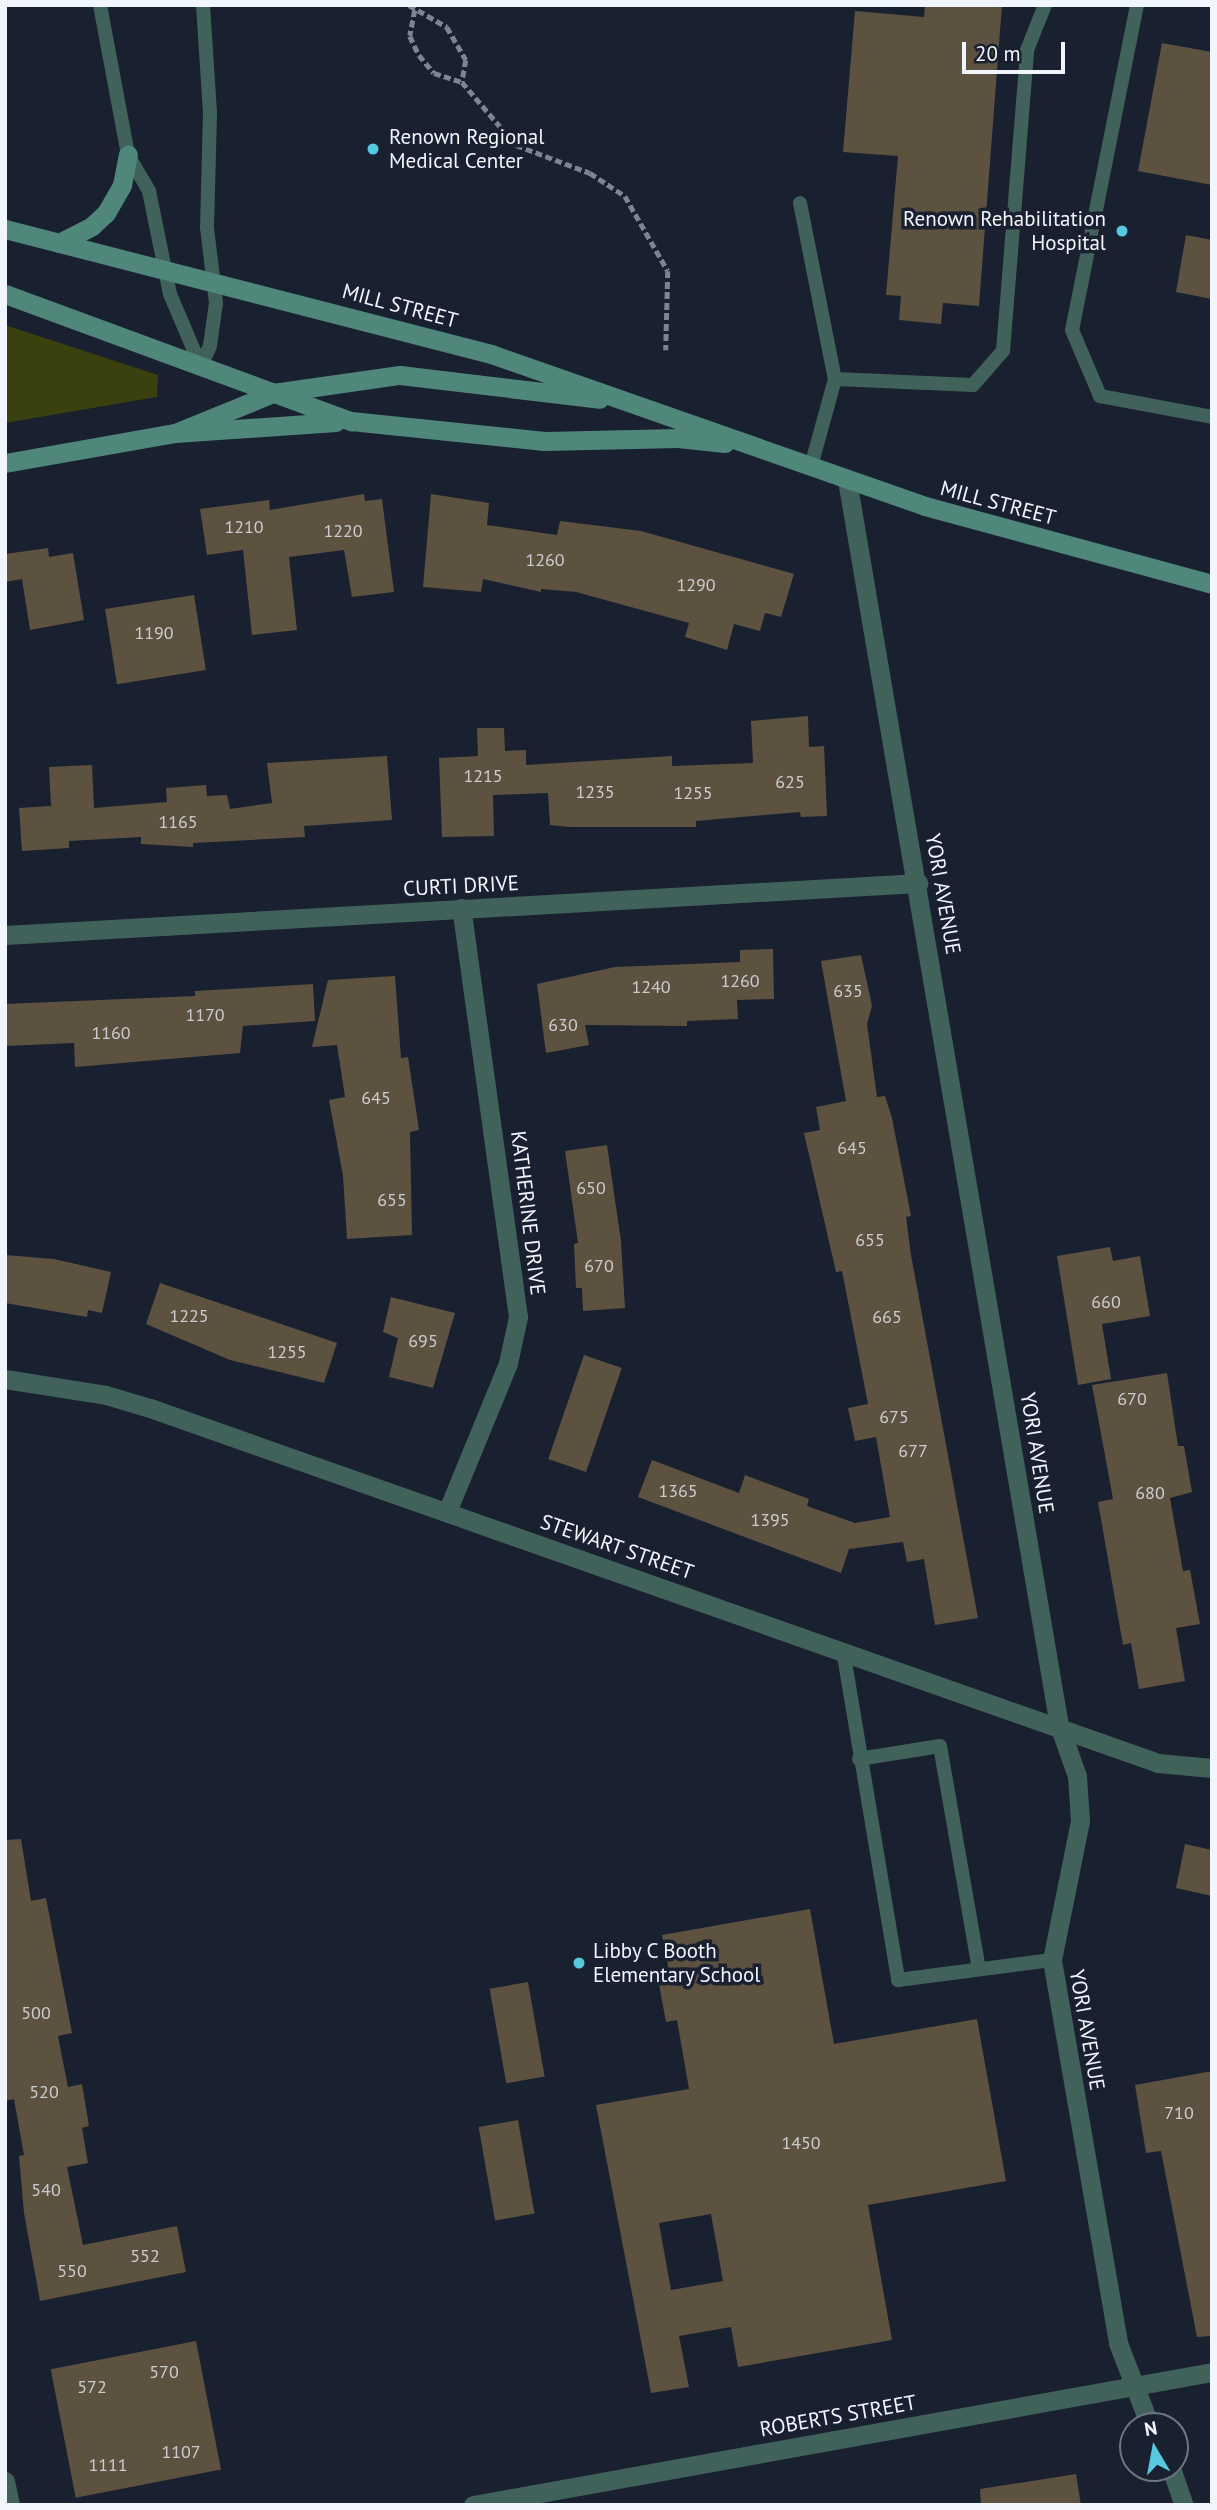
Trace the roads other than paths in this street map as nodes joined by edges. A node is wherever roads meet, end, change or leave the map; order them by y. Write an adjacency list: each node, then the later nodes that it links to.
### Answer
1 (100, 5): 5 (lane)
2 (203, 5): 10 (lane)
3 (1045, 5): 13 (lane)
4 (1137, 5): 16 (lane)
5 (128, 155): 8 (main road); 9 (lane)
6 (800, 203): 13 (lane)
7 (5, 229): 8 (main road, MILL STREET)
8 (60, 243): 9 (main road, MILL STREET)
9 (163, 269): 10 (main road, MILL STREET); 12 (lane)
10 (215, 282): 12 (lane); 15 (main road, MILL STREET)
11 (5, 294): 12 (main road, MILL STREET)
12 (201, 367): 14 (main road, MILL STREET)
13 (835, 379): 21 (lane)
14 (273, 393): 15 (main road); 17 (main road, MILL STREET); 18 (main road)
15 (646, 407): 19 (main road, MILL STREET)
16 (1212, 418)
17 (351, 421): 18 (main road); 19 (main road, MILL STREET)
18 (176, 433): 20 (main road)
19 (776, 453): 21 (main road, MILL STREET)
20 (5, 463)
21 (811, 467): 22 (main road, MILL STREET)
22 (848, 480): 23 (main road, MILL STREET); 24 (street, YORI AVENUE)
23 (1212, 584)
24 (919, 883): 25 (street, CURTI DRIVE); 30 (street, YORI AVENUE)
25 (461, 908): 26 (street, CURTI DRIVE); 28 (street, KATHERINE DRIVE)
26 (5, 935)
27 (5, 1379): 28 (street, STEWART STREET)
28 (447, 1512): 29 (street, STEWART STREET)
29 (843, 1650): 30 (street, STEWART STREET); 31 (lane)
30 (1059, 1725): 32 (street, STEWART STREET); 33 (street, YORI AVENUE)
31 (859, 1759): 34 (lane); 34 (lane)
32 (1212, 1768)
33 (1052, 1960): 34 (lane); 36 (street, YORI AVENUE)
34 (979, 1969)
35 (1212, 2372): 36 (street, ROBERTS STREET)
36 (1131, 2386): 37 (street, YORI AVENUE); 41 (street, ROBERTS STREET)
37 (1143, 2412)
38 (5, 2481): 40 (street)
39 (1176, 2482): 42 (street)
40 (10, 2505)
41 (473, 2505)
42 (1184, 2505)

